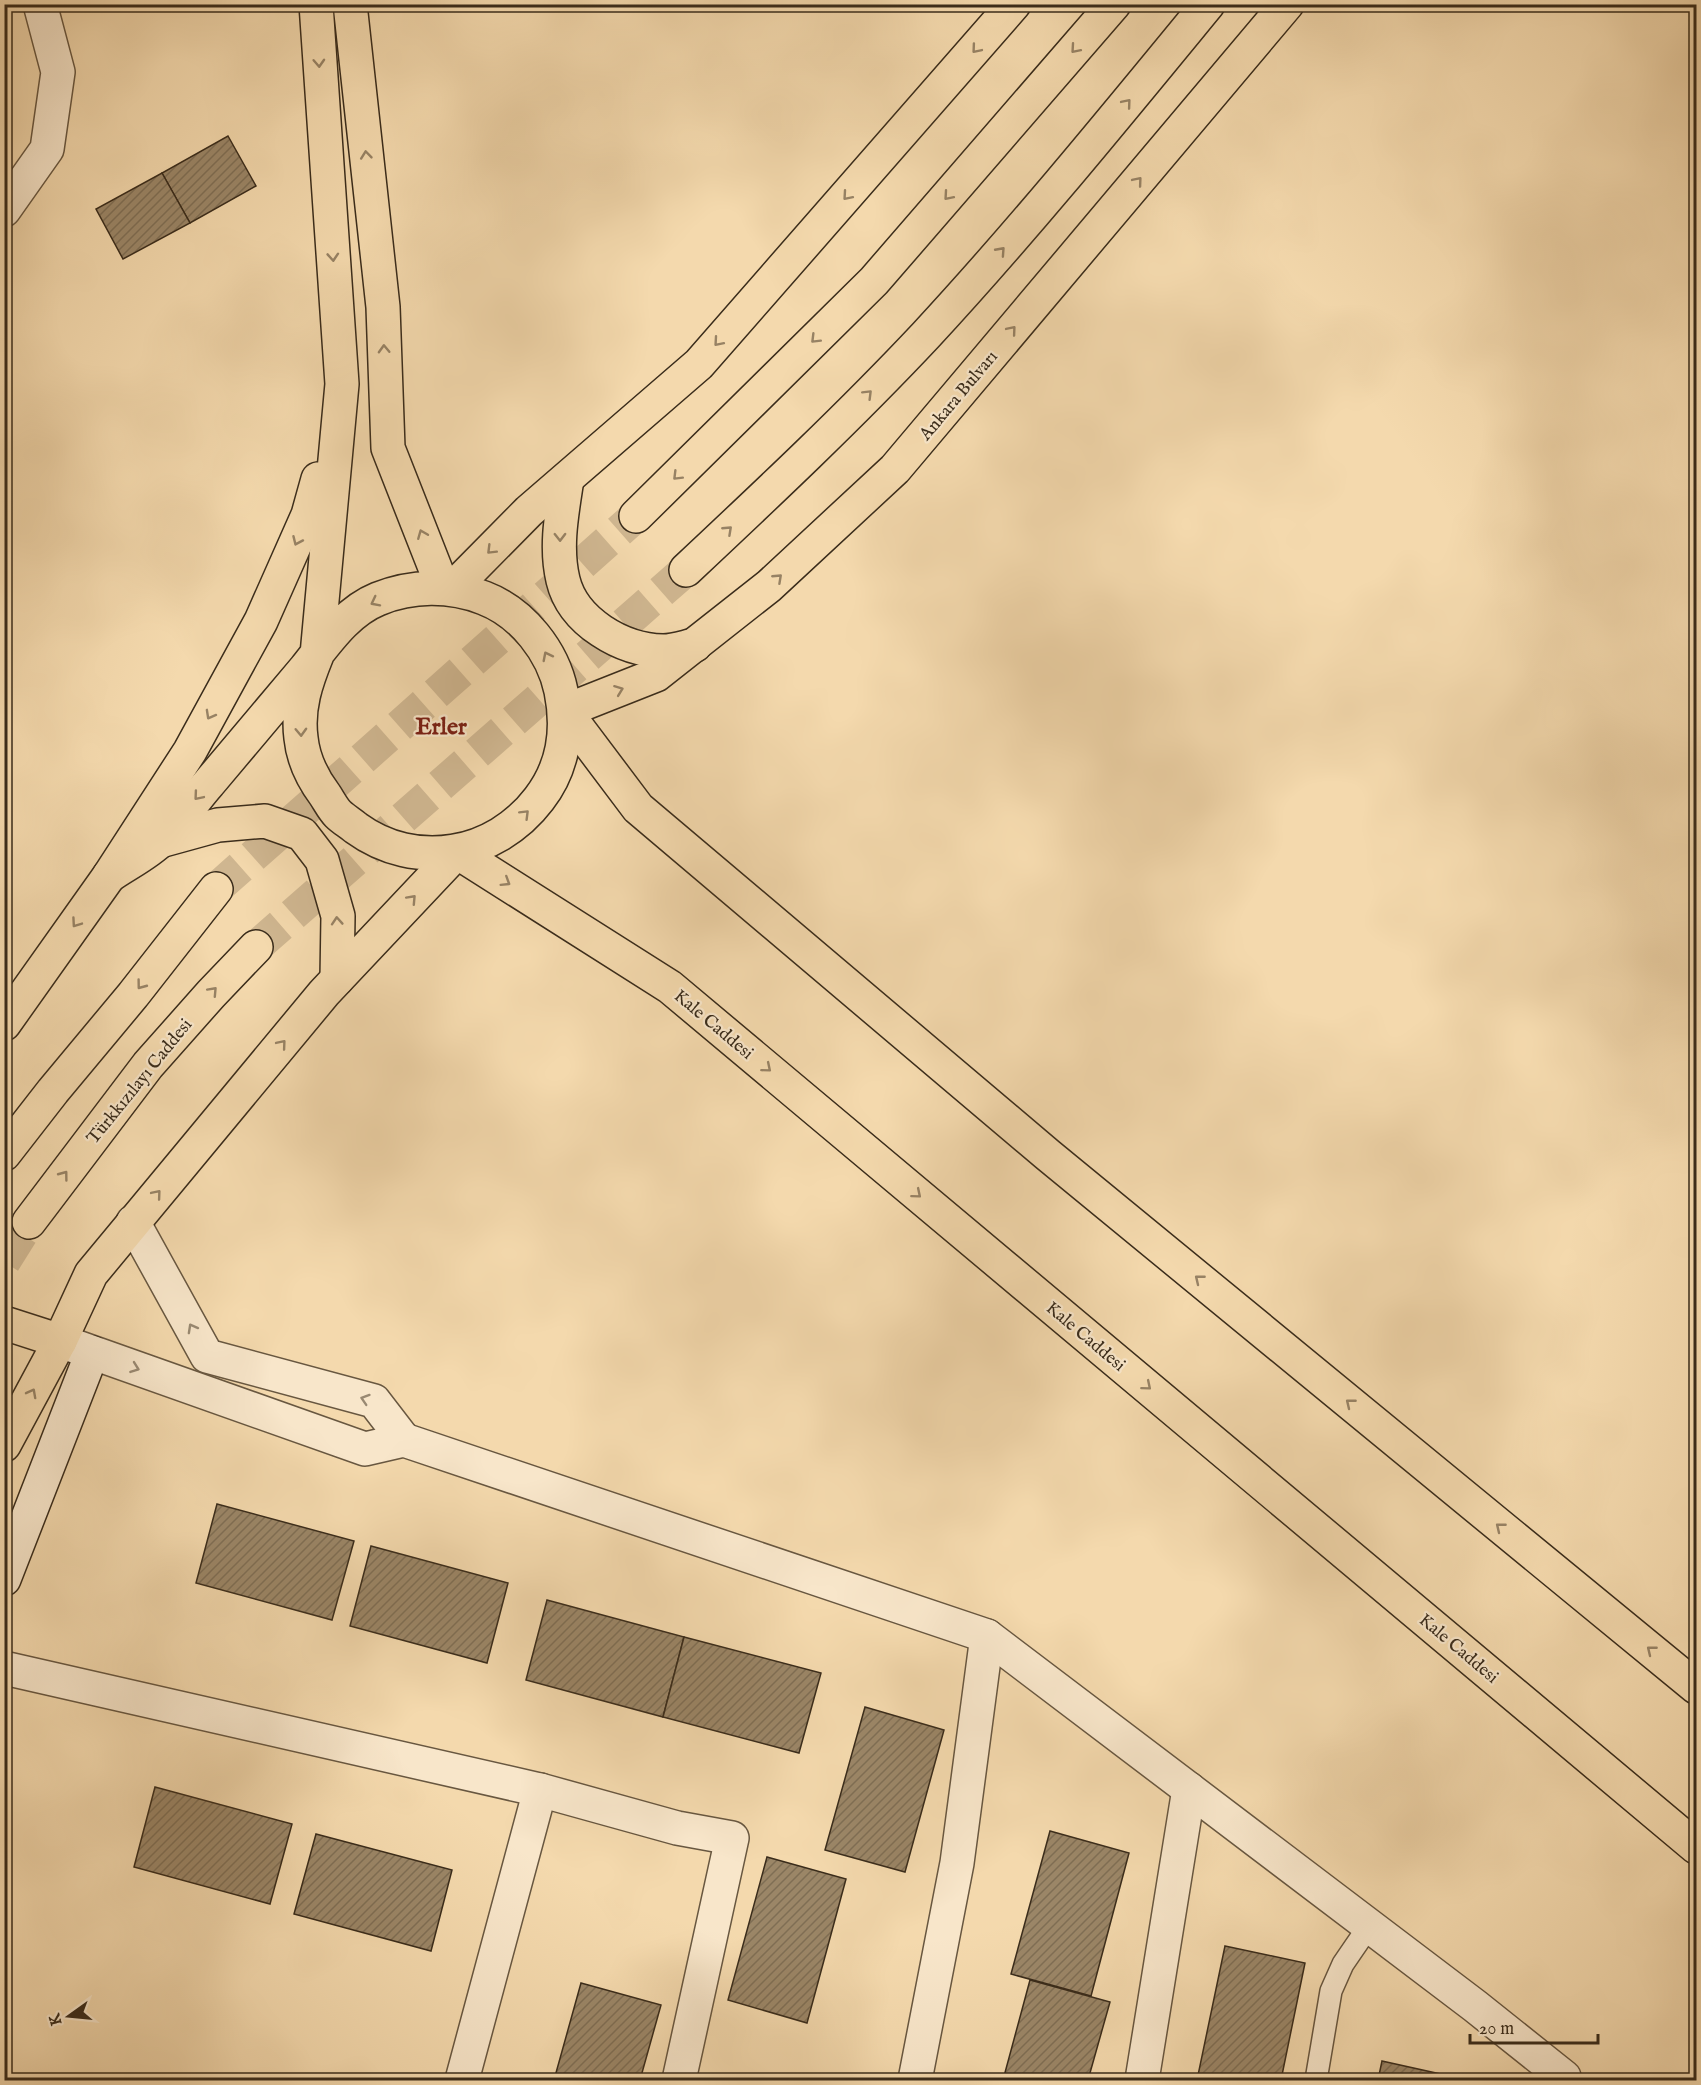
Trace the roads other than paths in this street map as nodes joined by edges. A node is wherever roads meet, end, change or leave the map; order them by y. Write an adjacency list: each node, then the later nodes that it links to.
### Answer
1 (40, 4): 8 (street)
2 (316, 4): 9 (main road, one-way to 9)
3 (350, 4): 13 (main road, one-way to 3)
4 (1014, 4): 10 (main road, one-way to 10)
5 (1114, 4): 11 (main road, one-way to 11)
6 (1208, 4): 12 (main road, one-way to 6)
7 (1287, 4): 14 (main road, Ankara Bulvarı, one-way to 7)
8 (4, 210)
9 (342, 384): 15 (main road); 19 (main road, one-way to 19)
10 (567, 479): 13 (main road, one-way to 13); 14 (main road, one-way to 14)
11 (636, 516)
12 (686, 570)
13 (447, 588): 15 (main road, one-way to 15); 16 (main road, one-way to 13)
14 (695, 645): 16 (main road, Ankara Bulvarı, one-way to 14)
15 (316, 655): 17 (main road, one-way to 17); 18 (main road, one-way to 18)
16 (565, 711): 18 (main road, one-way to 16); 35 (main road, one-way to 16)
17 (160, 841): 19 (main road); 22 (main road, one-way to 17)
18 (457, 852): 22 (main road, one-way to 18); 38 (main road, Kale Caddesi, one-way to 38)
19 (110, 876): 23 (main road, one-way to 23)
20 (216, 889): 24 (main road, one-way to 24)
21 (256, 947): 25 (main road, Türkkızılayı Caddesi, one-way to 21)
22 (337, 979): 26 (main road, one-way to 22)
23 (4, 1024)
24 (4, 1154)
25 (29, 1222)
26 (133, 1222): 28 (main road); 30 (street, one-way to 26)
27 (4, 1323): 28 (main road)
28 (60, 1341): 29 (street); 31 (main road, one-way to 28)
29 (92, 1353): 30 (street, one-way to 30); 32 (street)
30 (404, 1440): 33 (street)
31 (4, 1445)
32 (4, 1579)
33 (987, 1636): 36 (street); 42 (street)
34 (4, 1668): 37 (street)
35 (1696, 1687)
36 (1189, 1789): 39 (street); 43 (street)
37 (540, 1790): 40 (street); 41 (street)
38 (1696, 1847)
39 (1369, 1926): 44 (lane); 45 (street)
40 (462, 2080)
41 (679, 2080)
42 (915, 2080)
43 (1142, 2080)
44 (1316, 2080)
45 (1564, 2080)

